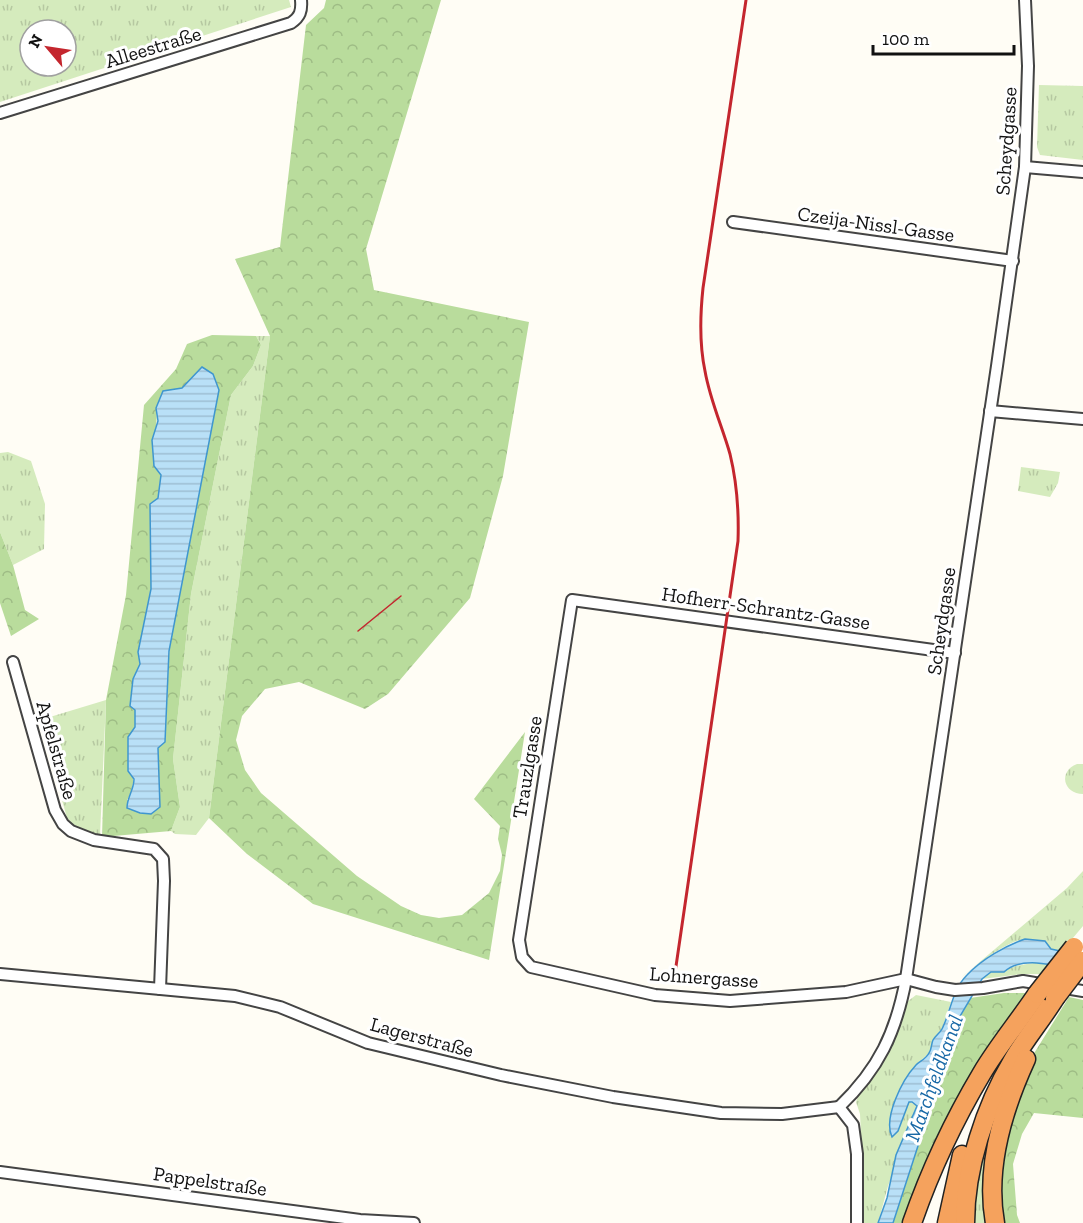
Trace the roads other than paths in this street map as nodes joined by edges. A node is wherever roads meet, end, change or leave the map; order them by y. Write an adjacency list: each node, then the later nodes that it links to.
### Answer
1 (301, 0): 3 (street, Alleestraße)
2 (1025, 0): 4 (street, Scheydgasse)
3 (0, 114)
4 (1025, 167): 5 (street); 7 (street, Scheydgasse)
5 (1083, 172)
6 (734, 222): 7 (street, Czeija-Nissl-Gasse)
7 (1013, 261): 8 (street, Scheydgasse)
8 (990, 411): 9 (street); 11 (street, Scheydgasse)
9 (1083, 419)
10 (572, 600): 11 (street, Hofherr-Schrantz-Gasse); 13 (street, Trauzlgasse)
11 (955, 653): 16 (street, Scheydgasse)
12 (13, 662): 17 (street, Apfelstraße)
13 (519, 940): 16 (street, Lohnergasse)
14 (1080, 948): 19 (highway, bridge); 20 (highway, bridge)
15 (0, 974): 17 (street, Lagerstraße)
16 (906, 979): 18 (street); 21 (street, Scheydgasse)
17 (160, 989): 21 (street, Lagerstraße)
18 (1083, 991)
19 (1042, 1019): 27 (highway); 28 (highway)
20 (1012, 1031): 25 (highway); 26 (highway)
21 (839, 1107): 24 (street)
22 (0, 1172): 23 (street, Pappelstraße)
23 (414, 1223)
24 (857, 1223)
25 (912, 1223)
26 (947, 1223)
27 (965, 1223)
28 (995, 1223)

